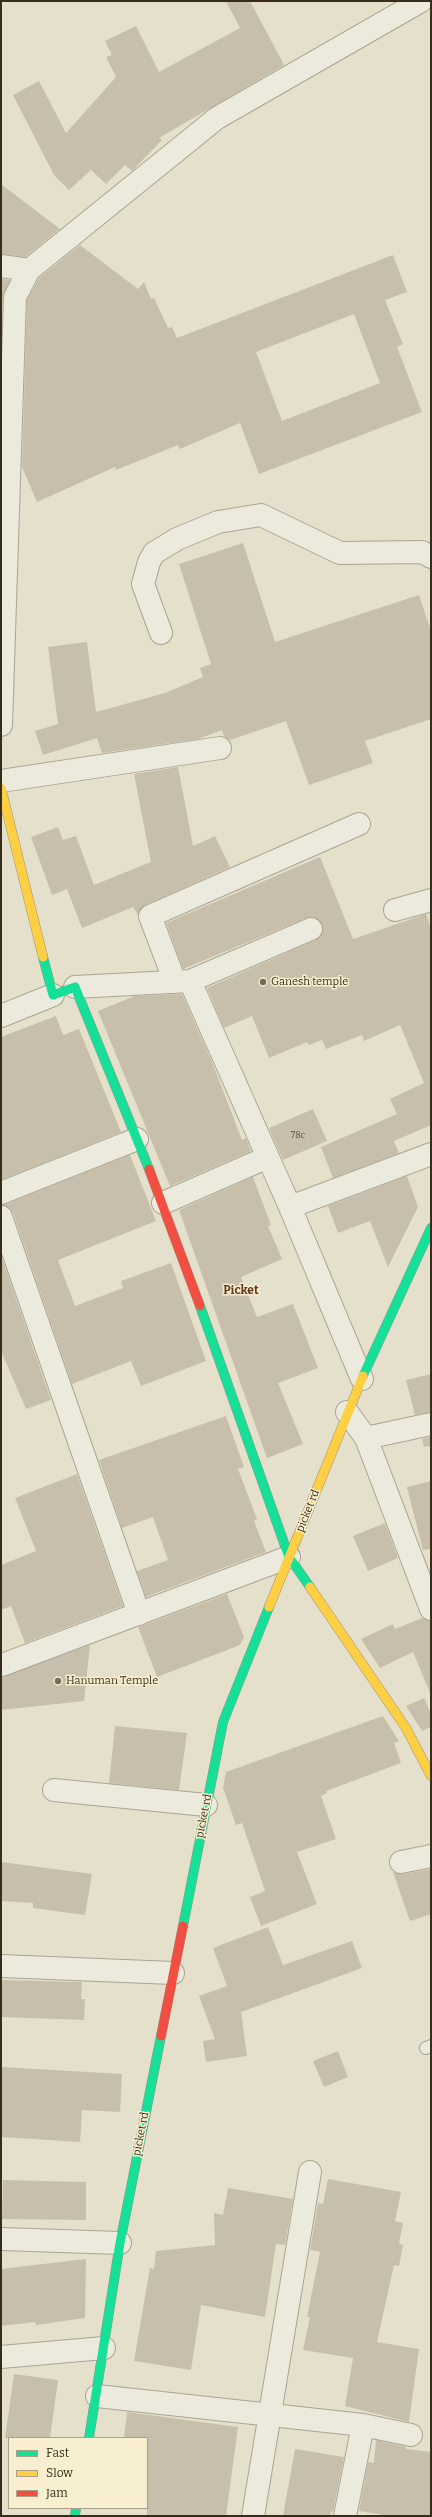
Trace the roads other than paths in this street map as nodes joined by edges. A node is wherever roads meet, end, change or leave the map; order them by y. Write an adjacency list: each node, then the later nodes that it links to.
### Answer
1 (421, 1): 3 (street)
2 (1, 266): 3 (street)
3 (30, 270): 5 (street)
4 (431, 557): 6 (street)
5 (2, 631): 7 (street)
6 (161, 633)
7 (1, 725)
8 (220, 748): 9 (street)
9 (1, 781)
10 (1, 788): 17 (street)
11 (359, 824): 15 (street)
12 (431, 900): 13 (street)
13 (395, 910)
14 (311, 929): 15 (street)
15 (182, 981): 16 (street); 21 (street)
16 (75, 987): 17 (street); 19 (street)
17 (52, 995): 18 (street)
18 (1, 1016)
19 (137, 1139): 22 (street); 23 (street)
20 (431, 1154): 24 (street)
21 (266, 1158): 23 (street); 24 (street)
22 (1, 1193)
23 (163, 1203): 31 (street)
24 (290, 1207): 27 (street)
25 (1, 1217): 33 (street)
26 (430, 1232): 27 (street, picket rd)
27 (362, 1379): 28 (street, picket rd)
28 (347, 1412): 30 (street); 31 (street, picket rd)
29 (431, 1424): 30 (street)
30 (366, 1438): 32 (street)
31 (289, 1557): 33 (street); 35 (street); 37 (street, picket rd)
32 (431, 1609)
33 (139, 1614): 34 (street)
34 (2, 1663)
35 (431, 1776)
36 (54, 1790): 37 (street)
37 (206, 1805): 41 (street, picket rd)
38 (431, 1856): 39 (street)
39 (401, 1862)
40 (1, 1966): 41 (street)
41 (173, 1973): 44 (street, picket rd)
42 (310, 2172): 48 (street)
43 (1, 2239): 44 (street)
44 (120, 2243): 45 (street, picket rd)
45 (104, 2348): 46 (street); 47 (street, picket rd)
46 (1, 2357)
47 (96, 2396): 48 (street); 51 (street, picket rd)
48 (269, 2415): 49 (street); 52 (street)
49 (363, 2425): 50 (street); 53 (street)
50 (410, 2435)
51 (89, 2437)
52 (253, 2516)
53 (345, 2516)

